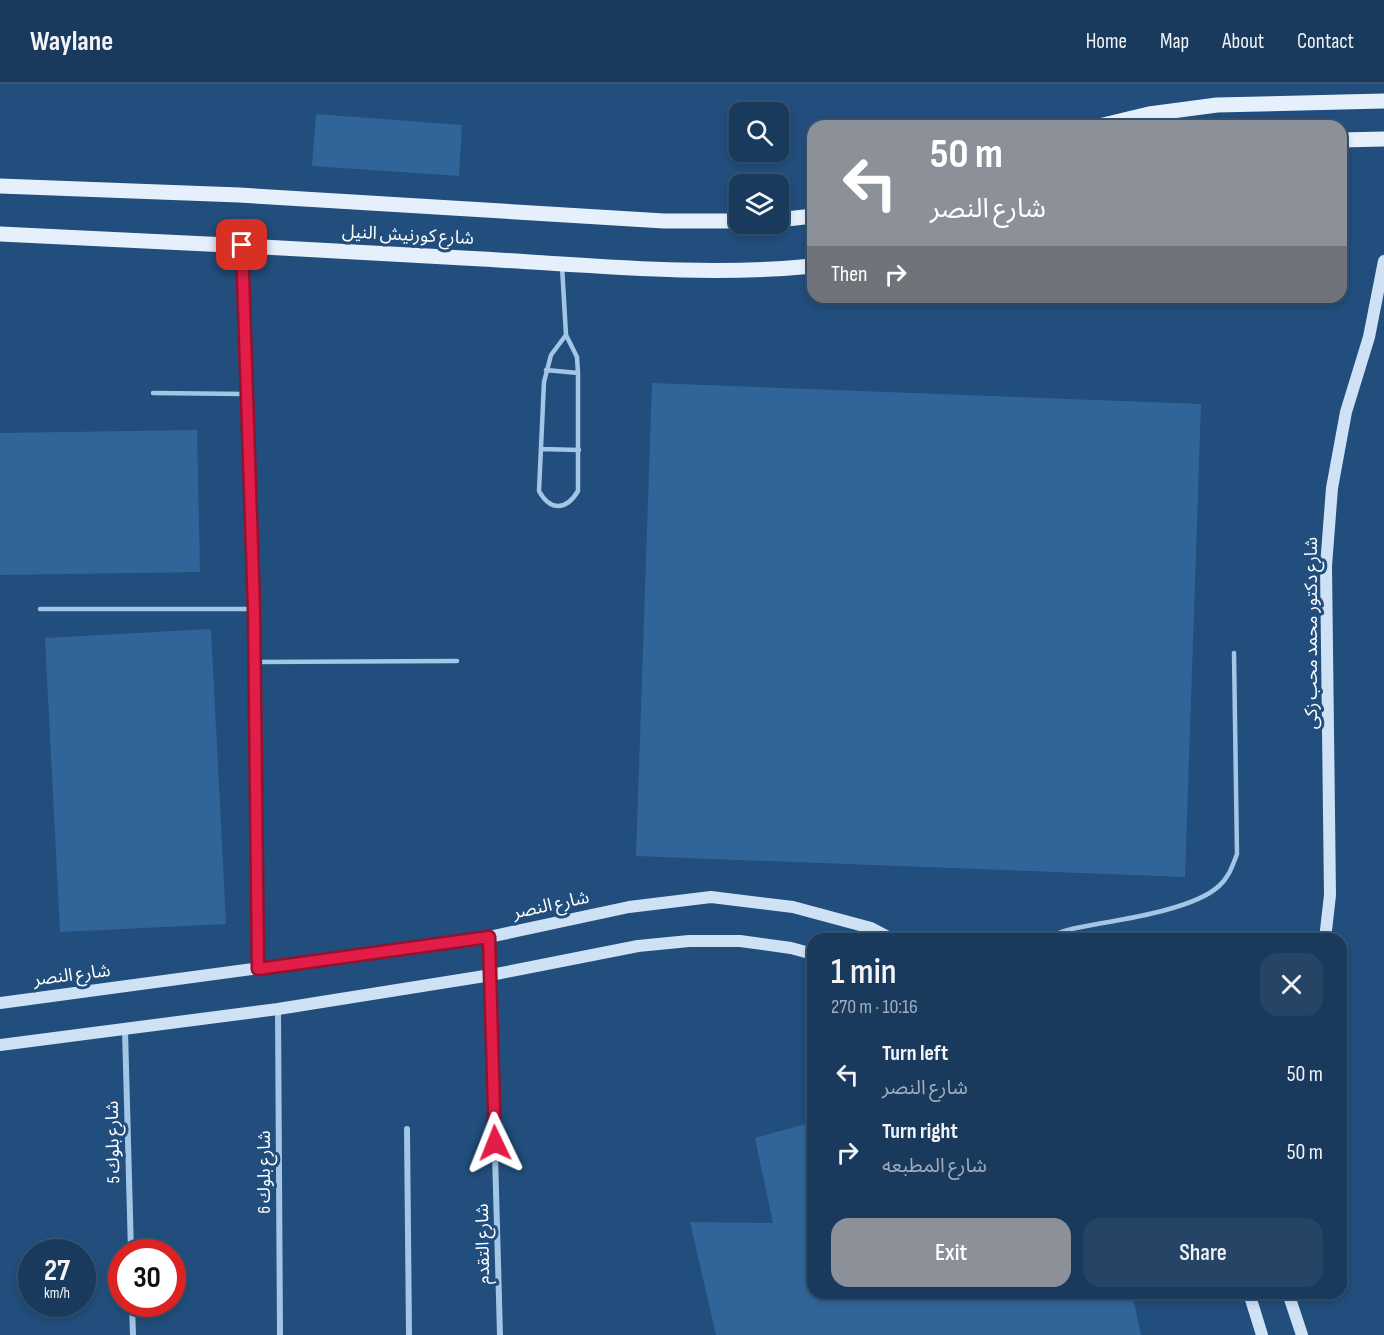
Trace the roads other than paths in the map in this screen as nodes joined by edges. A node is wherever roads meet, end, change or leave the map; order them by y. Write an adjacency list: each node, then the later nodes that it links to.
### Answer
1 (1384, 101): 2 (main road)
2 (1124, 120)
3 (1347, 140): 4 (main road)
4 (1384, 140)
5 (0, 186): 8 (main road, شارع كورنيش النيل)
6 (807, 217): 7 (main road)
7 (789, 219)
8 (729, 221)
9 (0, 234): 10 (main road, شارع كورنيش النيل)
10 (242, 245): 12 (main road, شارع كورنيش النيل); 18 (street)
11 (1384, 261): 28 (main road, شارع دكتور محمد محب زكى)
12 (562, 263): 13 (main road, شارع كورنيش النيل); 14 (lane)
13 (807, 267)
14 (566, 335): 15 (lane); 16 (lane)
15 (546, 370): 16 (lane); 19 (lane)
16 (578, 373): 20 (lane)
17 (153, 393): 18 (lane)
18 (246, 394): 22 (street)
19 (540, 449): 20 (lane); 20 (lane)
20 (579, 450)
21 (40, 609): 22 (lane)
22 (254, 609): 25 (street)
23 (1234, 653): 27 (lane)
24 (457, 661): 25 (lane)
25 (254, 662): 31 (street)
26 (880, 933): 29 (main road, شارع النصر)
27 (1060, 933)
28 (1326, 933)
29 (489, 937): 31 (main road, شارع النصر); 32 (street, شارع التقدم)
30 (807, 952): 32 (main road)
31 (258, 969): 33 (main road, شارع النصر)
32 (491, 975): 34 (main road); 45 (street, شارع التقدم)
33 (0, 1003)
34 (278, 1009): 35 (main road); 43 (street, شارع بلوك 6)
35 (125, 1030): 36 (main road); 38 (street, شارع بلوك 5)
36 (0, 1045)
37 (407, 1129): 44 (street)
38 (131, 1239)
39 (1251, 1299): 46 (main road)
40 (1290, 1299): 47 (main road)
41 (132, 1317): 42 (street)
42 (133, 1335)
43 (280, 1335)
44 (409, 1335)
45 (500, 1335)
46 (1262, 1335)
47 (1302, 1335)

